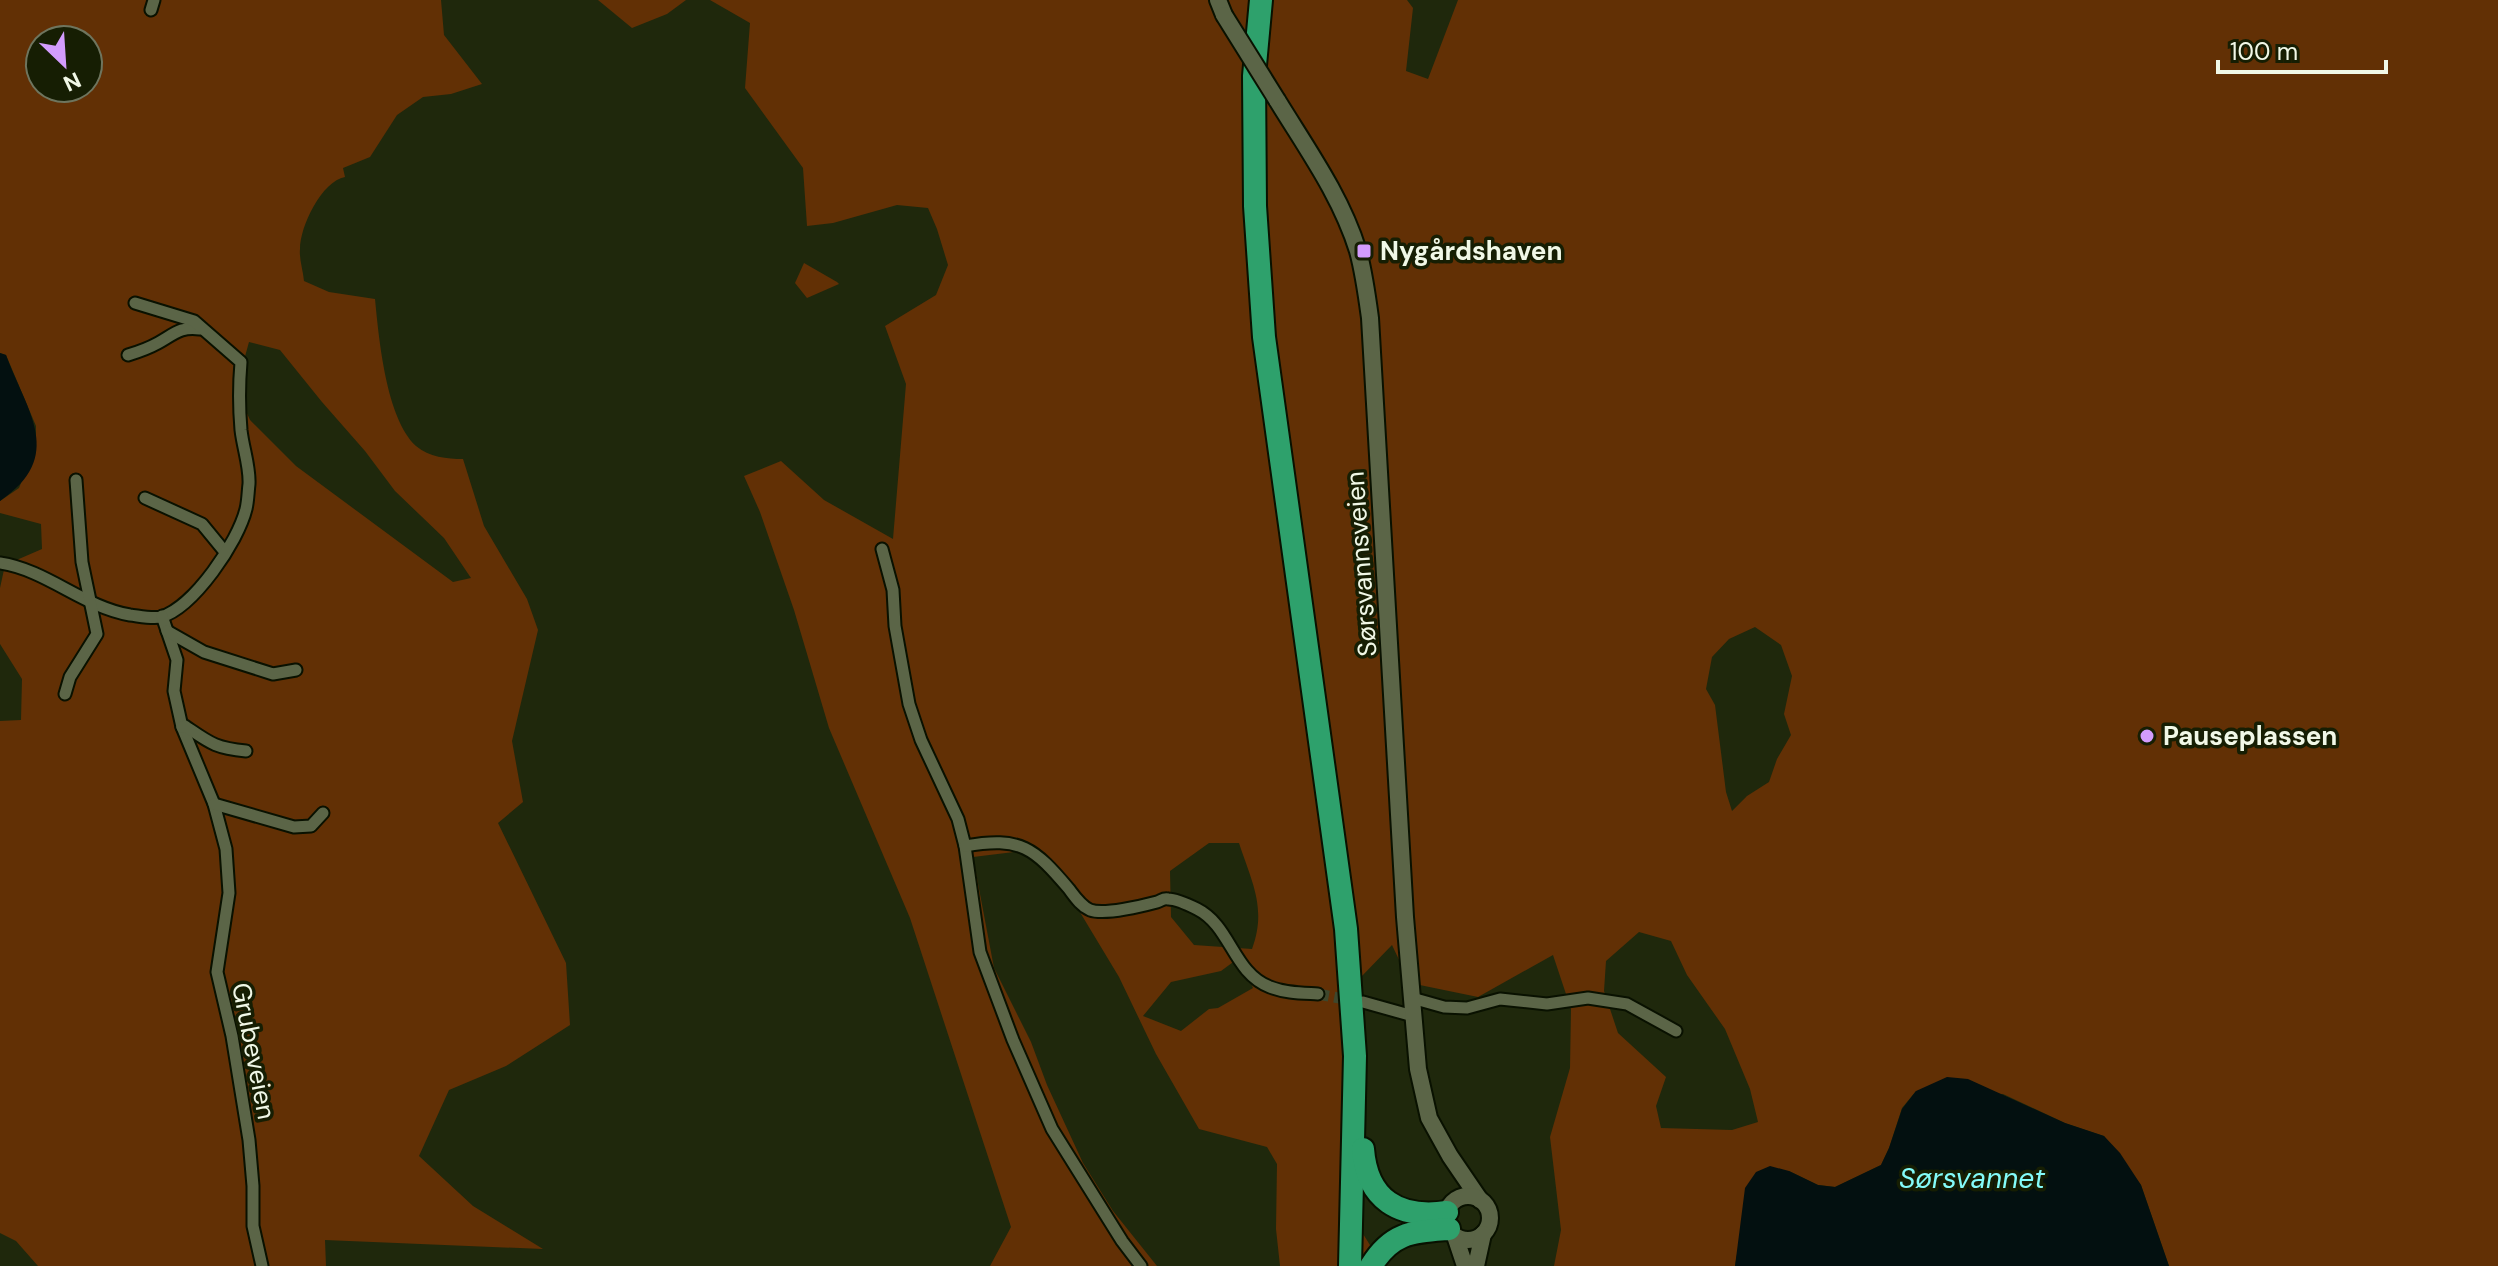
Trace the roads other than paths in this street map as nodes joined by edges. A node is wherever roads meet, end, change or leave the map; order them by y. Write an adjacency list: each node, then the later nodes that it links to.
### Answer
1 (1251, 0): 34 (highway)
2 (1261, 0): 27 (highway)
3 (1221, 7): 23 (main road, Sørsvannsveien, bridge)
4 (135, 303): 5 (street)
5 (204, 330): 6 (street); 10 (street)
6 (128, 355)
7 (76, 480): 12 (street)
8 (145, 498): 10 (street)
9 (882, 549): 21 (street)
10 (225, 552): 13 (street)
11 (0, 563): 12 (street)
12 (89, 601): 13 (street); 16 (street)
13 (162, 616): 14 (street, Grubeveien)
14 (167, 631): 15 (street); 17 (street, Grubeveien)
15 (296, 670)
16 (65, 694)
17 (182, 727): 18 (street); 19 (street, Grubeveien)
18 (246, 751)
19 (214, 804): 20 (street); 32 (street, Grubeveien)
20 (323, 813)
21 (965, 846): 22 (street); 33 (street)
22 (1318, 994)
23 (1412, 998): 25 (main road, Sørsvannsveien); 26 (street)
24 (1363, 1002): 25 (street)
25 (1413, 1016): 28 (main road, Sørsvannsveien)
26 (1676, 1031)
27 (1355, 1056): 30 (highway); 35 (highway)
28 (1450, 1156): 29 (main road, Sørsvannsveien); 30 (main road, Sørsvannsveien)
29 (1480, 1200): 30 (main road); 31 (main road)
30 (1450, 1221): 31 (main road); 36 (highway); 37 (main road, Sørsvannsveien)
31 (1483, 1234): 38 (main road)
32 (262, 1266)
33 (1141, 1266)
34 (1338, 1266)
35 (1350, 1266)
36 (1371, 1266)
37 (1465, 1266)
38 (1476, 1266)

